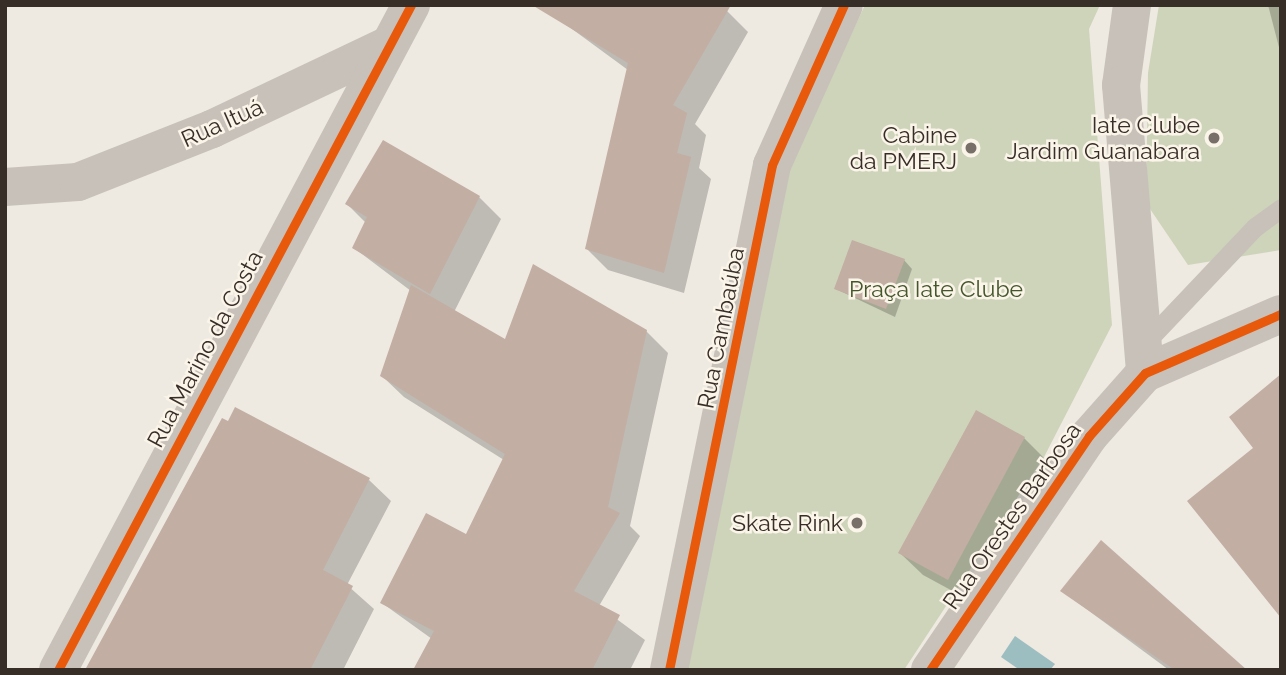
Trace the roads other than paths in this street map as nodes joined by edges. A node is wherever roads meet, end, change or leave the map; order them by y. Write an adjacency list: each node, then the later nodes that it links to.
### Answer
1 (411, 5): 4 (street)
2 (844, 5): 10 (street, Rua Cambaúba)
3 (1132, 5): 8 (street)
4 (387, 46): 5 (street, Rua Ituá); 9 (street, Rua Marino da Costa)
5 (5, 187)
6 (1281, 208): 8 (lane)
7 (1281, 314): 8 (street, Rua Orestes Barbosa)
8 (1142, 361): 11 (street, Rua Orestes Barbosa)
9 (58, 670)
10 (669, 670)
11 (930, 670)

